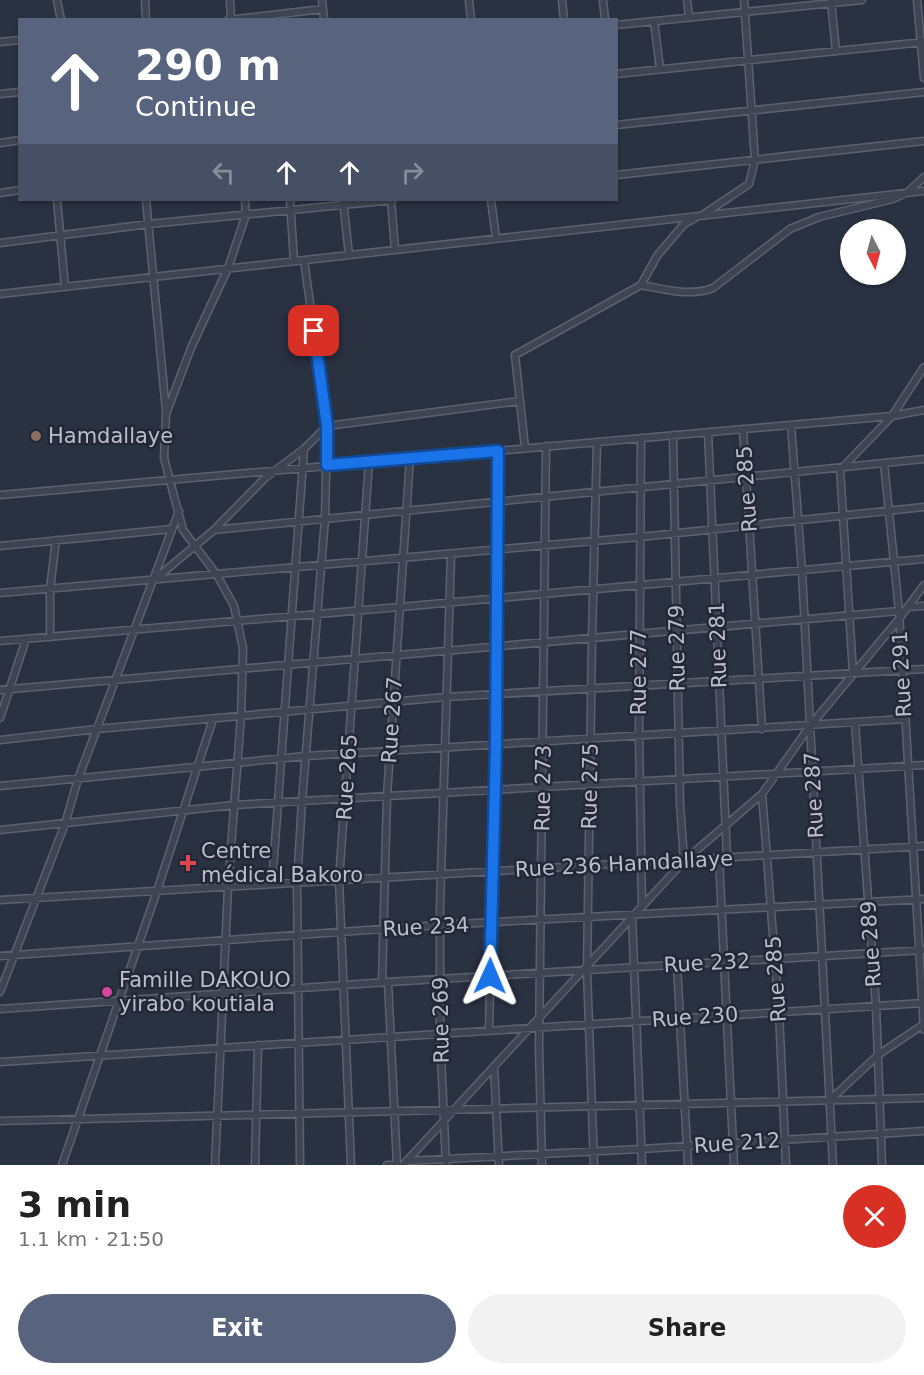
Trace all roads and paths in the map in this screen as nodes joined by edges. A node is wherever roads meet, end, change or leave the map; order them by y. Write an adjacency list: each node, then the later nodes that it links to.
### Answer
1 (57, 0): 17 (street)
2 (145, 0): 18 (street)
3 (230, 0): 19 (street)
4 (322, 0): 13 (street)
5 (469, 0): 22 (street)
6 (562, 0): 23 (street)
7 (603, 0): 24 (street)
8 (687, 0): 16 (street)
9 (744, 0): 14 (street)
10 (862, 0): 12 (street)
11 (917, 0): 29 (street)
12 (832, 1): 14 (street); 30 (street)
13 (323, 9): 15 (street); 21 (street)
14 (744, 11): 16 (street); 31 (street)
15 (275, 17): 20 (street)
16 (689, 17): 25 (street)
17 (61, 18)
18 (146, 18)
19 (230, 18)
20 (252, 18)
21 (324, 18)
22 (471, 18)
23 (564, 18)
24 (605, 18)
25 (654, 21): 26 (street); 32 (street)
26 (618, 25)
27 (18, 40): 28 (street)
28 (0, 42)
29 (922, 42): 30 (street); 34 (street)
30 (836, 51): 31 (street)
31 (748, 60): 32 (street); 38 (street)
32 (660, 69): 33 (street)
33 (618, 74)
34 (924, 78)
35 (18, 92): 37 (street)
36 (924, 92): 38 (street)
37 (0, 94)
38 (752, 110): 39 (street); 43 (street)
39 (618, 124)
40 (18, 140): 42 (street)
41 (924, 141): 43 (street)
42 (0, 143)
43 (755, 160): 44 (street); 60 (street)
44 (618, 175)
45 (924, 177): 48 (street)
46 (18, 190): 49 (street)
47 (924, 191): 48 (street)
48 (908, 192): 60 (street); 71 (street)
49 (0, 193)
50 (57, 201): 62 (street)
51 (146, 201): 61 (street)
52 (245, 201): 59 (street)
53 (290, 201): 58 (street)
54 (368, 201): 57 (street)
55 (392, 201): 65 (street)
56 (491, 201): 63 (street)
57 (344, 202): 58 (street); 66 (street)
58 (290, 211): 59 (street); 68 (street)
59 (246, 214): 61 (street); 69 (street)
60 (700, 216): 63 (street); 71 (street)
61 (149, 224): 62 (street); 70 (street)
62 (60, 236): 64 (street); 72 (street)
63 (496, 238): 65 (street)
64 (0, 243)
65 (395, 250): 66 (street)
66 (349, 255): 67 (street)
67 (304, 260): 68 (street); 80 (street)
68 (294, 261): 69 (street)
69 (228, 268): 70 (street); 77 (street)
70 (153, 277): 72 (street); 77 (street)
71 (640, 285): 75 (street)
72 (65, 287): 73 (street)
73 (0, 294)
74 (924, 367): 78 (street)
75 (520, 401): 80 (street); 87 (street)
76 (924, 410): 78 (street)
77 (166, 414): 100 (street)
78 (892, 416): 79 (street); 95 (street)
79 (791, 425): 81 (street); 98 (street, Rue 287)
80 (327, 426): 88 (street); 94 (street)
81 (743, 429): 82 (street); 99 (street, Rue 285)
82 (708, 432): 83 (street); 101 (street, Rue 281)
83 (673, 435): 84 (street); 102 (street, Rue 279)
84 (641, 438): 85 (street); 103 (street, Rue 277)
85 (597, 442): 86 (street); 104 (street, Rue 275)
86 (546, 446): 87 (street); 106 (street, Rue 273)
87 (525, 448): 89 (street)
88 (304, 449): 96 (street); 97 (street)
89 (498, 451): 90 (street); 107 (street)
90 (410, 458): 92 (street); 110 (street, Rue 267)
91 (924, 459): 93 (street)
92 (369, 462): 94 (street); 112 (street, Rue 265)
93 (885, 463): 95 (street); 111 (street, Rue 291)
94 (327, 465): 96 (street); 114 (street)
95 (841, 467): 98 (street); 113 (street)
96 (303, 468): 97 (street); 116 (street)
97 (276, 470): 100 (street); 119 (street)
98 (794, 472): 99 (street); 115 (street, Rue 287)
99 (746, 477): 101 (street); 117 (street, Rue 285)
100 (170, 479): 105 (street); 109 (street)
101 (711, 481): 102 (street); 120 (street, Rue 281)
102 (674, 484): 103 (street); 121 (street, Rue 279)
103 (641, 488): 104 (street); 122 (street, Rue 277)
104 (596, 492): 106 (street); 124 (street, Rue 275)
105 (0, 495)
106 (546, 497): 107 (street); 126 (street, Rue 273)
107 (497, 502): 110 (street); 128 (street)
108 (924, 507): 111 (street)
109 (179, 511): 118 (street); 127 (street)
110 (407, 511): 112 (street); 130 (street, Rue 267)
111 (889, 511): 113 (street); 133 (street, Rue 291)
112 (366, 515): 114 (street); 132 (street, Rue 265)
113 (843, 516): 115 (street); 135 (street)
114 (325, 519): 116 (street); 134 (street)
115 (798, 521): 117 (street); 137 (street, Rue 287)
116 (300, 522): 119 (street); 136 (street)
117 (749, 526): 120 (street); 139 (street, Rue 285)
118 (172, 529): 123 (street); 141 (street)
119 (214, 530): 127 (street)
120 (713, 530): 121 (street); 140 (street, Rue 281)
121 (675, 534): 122 (street); 142 (street, Rue 279)
122 (640, 537): 124 (street); 144 (street, Rue 277)
123 (56, 540): 125 (street); 145 (street)
124 (594, 542): 126 (street); 146 (street, Rue 275)
125 (0, 546)
126 (545, 546): 128 (street); 148 (street, Rue 273)
127 (195, 547): 138 (street); 141 (street)
128 (497, 550): 129 (street); 149 (street)
129 (451, 554): 130 (street); 150 (street, Rue 269)
130 (404, 558): 132 (street); 152 (street, Rue 267)
131 (924, 559): 133 (street)
132 (362, 562): 134 (street); 154 (street, Rue 265)
133 (894, 562): 135 (street); 155 (street, Rue 291)
134 (322, 566): 136 (street); 156 (street)
135 (847, 567): 137 (street); 158 (street)
136 (296, 568): 138 (street); 157 (street)
137 (802, 571): 139 (street); 161 (street, Rue 287)
138 (217, 575): 141 (street); 160 (street)
139 (752, 575): 140 (street); 162 (street, Rue 285)
140 (715, 579): 142 (street); 163 (street, Rue 281)
141 (153, 581): 145 (street); 164 (street)
142 (675, 582): 144 (street); 165 (street, Rue 279)
143 (924, 585): 153 (street)
144 (640, 586): 146 (street); 166 (street, Rue 277)
145 (50, 589): 147 (street); 167 (street)
146 (593, 590): 148 (street); 169 (street, Rue 275)
147 (0, 593)
148 (545, 594): 149 (street); 171 (street, Rue 273)
149 (496, 599): 150 (street); 172 (street)
150 (449, 603): 152 (street); 173 (street, Rue 269)
151 (924, 606): 153 (street)
152 (400, 607): 154 (street); 174 (street, Rue 267)
153 (908, 607): 159 (street)
154 (359, 610): 156 (street); 175 (street, Rue 265)
155 (898, 611): 158 (street); 159 (street, Rue 291)
156 (318, 614): 157 (street); 176 (street)
157 (292, 616): 160 (street); 177 (street)
158 (850, 617): 161 (street); 181 (street)
159 (899, 619): 180 (street, Rue 291); 181 (street)
160 (238, 621): 164 (street); 178 (street)
161 (805, 621): 162 (street); 182 (street, Rue 287)
162 (755, 625): 163 (street); 184 (street, Rue 285)
163 (717, 628): 165 (street); 185 (street, Rue 281)
164 (133, 630): 167 (street); 183 (street)
165 (676, 632): 166 (street); 186 (street, Rue 279)
166 (639, 635): 169 (street); 187 (street, Rue 277)
167 (50, 637): 168 (street)
168 (26, 639): 170 (street); 188 (street)
169 (592, 639): 171 (street); 189 (street, Rue 275)
170 (0, 641)
171 (544, 643): 172 (street); 191 (street, Rue 273)
172 (496, 648): 173 (street); 192 (street)
173 (448, 651): 174 (street); 193 (street, Rue 269)
174 (397, 655): 175 (street); 194 (street, Rue 267)
175 (355, 659): 176 (street); 195 (street, Rue 265)
176 (314, 662): 177 (street); 196 (street)
177 (289, 664): 178 (street); 197 (street)
178 (243, 668): 183 (street); 198 (street)
179 (924, 669): 180 (street)
180 (902, 671): 181 (street); 201 (street, Rue 291)
181 (854, 673): 182 (street); 203 (street)
182 (807, 676): 184 (street); 203 (street, Rue 287)
183 (116, 678): 188 (street); 204 (street)
184 (759, 679): 185 (street); 205 (street, Rue 285)
185 (719, 681): 186 (street); 206 (street, Rue 281)
186 (677, 684): 187 (street); 207 (street, Rue 279)
187 (639, 686): 189 (street); 208 (street, Rue 277)
188 (10, 689): 190 (street); 199 (street)
189 (591, 689): 191 (street); 209 (street, Rue 275)
190 (0, 690)
191 (544, 692): 192 (street); 211 (street, Rue 273)
192 (496, 694): 193 (street); 212 (street)
193 (446, 697): 194 (street); 213 (street, Rue 269)
194 (393, 702): 195 (street); 214 (street, Rue 267)
195 (352, 706): 196 (street); 215 (street, Rue 265)
196 (310, 710): 197 (street); 216 (street)
197 (285, 712): 198 (street); 217 (street)
198 (241, 716): 200 (street); 218 (street)
199 (0, 718)
200 (213, 719): 204 (street); 221 (street)
201 (905, 719): 202 (street); 220 (street, Rue 291)
202 (855, 723): 203 (street); 222 (street, Rue 289)
203 (810, 726): 205 (street); 223 (street, Rue 287); 224 (street)
204 (97, 729): 210 (street); 226 (street)
205 (762, 729): 206 (street)
206 (722, 731): 207 (street); 225 (street, Rue 281)
207 (678, 734): 208 (street); 227 (street, Rue 279)
208 (639, 736): 209 (street); 228 (street, Rue 277)
209 (590, 739): 211 (street); 229 (street, Rue 275)
210 (0, 740)
211 (543, 742): 212 (street); 231 (street, Rue 273)
212 (496, 745): 213 (street); 232 (street)
213 (445, 748): 214 (street); 233 (street, Rue 269)
214 (390, 751): 215 (street); 235 (street, Rue 267)
215 (348, 754): 216 (street); 236 (street, Rue 265)
216 (306, 756): 217 (street); 237 (street)
217 (282, 759): 218 (street); 238 (street)
218 (237, 763): 221 (street); 239 (street)
219 (924, 765): 220 (street)
220 (908, 766): 222 (street); 245 (street, Rue 291)
221 (197, 767): 226 (street); 240 (street)
222 (859, 768): 223 (street); 246 (street, Rue 289)
223 (812, 771): 224 (street); 247 (street, Rue 287)
224 (777, 774): 225 (street); 234 (street)
225 (723, 776): 227 (street); 242 (street, Rue 281)
226 (78, 779): 230 (street); 241 (street)
227 (679, 779): 228 (street); 251 (street, Rue 279)
228 (639, 781): 229 (street); 252 (street, Rue 277)
229 (590, 784): 231 (street); 253 (street, Rue 275)
230 (0, 786)
231 (543, 787): 232 (street); 254 (street, Rue 273)
232 (494, 789): 233 (street); 255 (street)
233 (443, 792): 235 (street); 256 (street, Rue 269)
234 (762, 794): 242 (street); 248 (street, Rue 285)
235 (387, 796): 236 (street); 257 (street, Rue 267)
236 (345, 798): 237 (street); 258 (street, Rue 265)
237 (302, 801): 238 (street); 259 (street)
238 (279, 802): 239 (street); 260 (street)
239 (234, 805): 240 (street); 261 (street)
240 (183, 810): 241 (street); 262 (street)
241 (65, 824): 243 (street); 263 (street)
242 (725, 827): 250 (street, Rue 281); 251 (street)
243 (0, 830)
244 (924, 846): 245 (street, Rue 236 Hamdallaye)
245 (913, 847): 246 (street, Rue 236 Hamdallaye); 266 (street, Rue 291)
246 (864, 850): 247 (street, Rue 236 Hamdallaye); 267 (street, Rue 289)
247 (816, 853): 248 (street, Rue 236 Hamdallaye); 269 (street, Rue 287)
248 (767, 855): 250 (street, Rue 236 Hamdallaye); 270 (street, Rue 285)
249 (719, 858): 250 (street, Rue 236 Hamdallaye); 251 (street, Rue 236 Hamdallaye); 271 (street)
250 (727, 858)
251 (684, 861): 252 (street, Rue 236 Hamdallaye); 268 (street)
252 (640, 863): 253 (street, Rue 236 Hamdallaye); 268 (street, Rue 277)
253 (589, 866): 254 (street, Rue 236 Hamdallaye); 273 (street, Rue 275)
254 (542, 868): 255 (street, Rue 236 Hamdallaye); 274 (street, Rue 273)
255 (492, 871): 256 (street, Rue 236 Hamdallaye); 275 (street)
256 (441, 874): 257 (street, Rue 236 Hamdallaye); 276 (street, Rue 269)
257 (384, 878): 258 (street, Rue 236 Hamdallaye); 277 (street, Rue 267)
258 (339, 880): 259 (street, Rue 236 Hamdallaye); 278 (street, Rue 265)
259 (297, 883): 260 (street, Rue 236 Hamdallaye); 279 (street)
260 (272, 884): 261 (street, Rue 236 Hamdallaye)
261 (228, 887): 262 (street, Rue 236 Hamdallaye); 280 (street)
262 (157, 891): 263 (street, Rue 236 Hamdallaye); 281 (street)
263 (37, 898): 265 (street, Rue 236 Hamdallaye); 284 (street)
264 (924, 899): 266 (street, Rue 234)
265 (0, 900)
266 (916, 900): 267 (street, Rue 234); 282 (street, Rue 291)
267 (868, 902): 269 (street, Rue 234); 283 (street, Rue 289)
268 (642, 905): 272 (street)
269 (819, 905): 270 (street, Rue 234); 286 (street, Rue 287)
270 (771, 908): 271 (street, Rue 234); 287 (street, Rue 285)
271 (722, 910): 272 (street, Rue 234); 288 (street)
272 (632, 916): 273 (street, Rue 234); 290 (street); 291 (street)
273 (588, 918): 274 (street, Rue 234); 291 (street, Rue 275)
274 (542, 920): 275 (street, Rue 234); 292 (street, Rue 273)
275 (491, 923): 276 (street, Rue 234); 293 (street)
276 (440, 926): 277 (street, Rue 234); 294 (street, Rue 269)
277 (383, 929): 278 (street, Rue 234); 295 (street, Rue 267)
278 (341, 932): 279 (street, Rue 234); 296 (street, Rue 265)
279 (297, 935): 280 (street, Rue 234); 297 (street)
280 (225, 940): 281 (street, Rue 234); 299 (street)
281 (137, 946): 284 (street, Rue 234); 300 (street)
282 (922, 950): 283 (street, Rue 232); 301 (street, Rue 291)
283 (872, 953): 286 (street, Rue 232); 302 (street, Rue 289)
284 (15, 955): 285 (street, Rue 234); 298 (street)
285 (0, 956)
286 (822, 956): 287 (street, Rue 232); 304 (street, Rue 287)
287 (775, 959): 288 (street, Rue 232); 305 (street, Rue 285)
288 (724, 962): 289 (street, Rue 232); 306 (street)
289 (677, 965): 290 (street, Rue 232); 308 (street)
290 (633, 968): 291 (street, Rue 232); 309 (street)
291 (585, 969): 292 (street, Rue 232); 307 (street); 310 (street, Rue 275)
292 (540, 973): 293 (street, Rue 232); 307 (street, Rue 273)
293 (490, 976): 294 (street, Rue 232); 314 (street)
294 (440, 979): 295 (street, Rue 232); 316 (street, Rue 269)
295 (385, 983): 296 (street, Rue 232); 317 (street, Rue 267)
296 (343, 985): 297 (street, Rue 232); 318 (street, Rue 265)
297 (297, 988): 299 (street, Rue 232); 319 (street)
298 (0, 992)
299 (223, 994): 300 (street, Rue 232); 321 (street)
300 (118, 1001): 303 (street, Rue 232); 323 (street)
301 (923, 1003): 302 (street, Rue 230); 311 (street, Rue 291)
302 (876, 1006): 304 (street, Rue 230); 322 (street, Rue 289)
303 (0, 1009)
304 (825, 1009): 305 (street, Rue 230); 328 (street, Rue 287)
305 (779, 1012): 306 (street, Rue 230); 329 (street, Rue 285)
306 (727, 1015): 308 (street, Rue 230); 330 (street)
307 (540, 1016): 312 (street, Rue 273); 313 (street)
308 (680, 1018): 309 (street, Rue 230); 331 (street)
309 (636, 1021): 310 (street, Rue 230); 332 (street)
310 (589, 1024): 312 (street, Rue 230); 333 (street, Rue 275)
311 (924, 1024): 315 (street, Rue 291); 322 (street)
312 (540, 1027): 313 (street, Rue 230); 334 (street, Rue 273)
313 (528, 1028): 314 (street, Rue 230); 325 (street)
314 (489, 1030): 316 (street, Rue 230)
315 (924, 1030)
316 (440, 1034): 317 (street, Rue 230); 337 (street, Rue 269)
317 (391, 1037): 318 (street, Rue 230); 338 (street, Rue 267)
318 (345, 1040): 319 (street, Rue 230); 339 (street, Rue 265)
319 (298, 1043): 320 (street, Rue 230); 340 (street)
320 (258, 1045): 321 (street, Rue 230); 341 (street)
321 (219, 1048): 323 (street, Rue 230); 342 (street)
322 (878, 1055): 327 (street, Rue 289); 328 (street)
323 (99, 1056): 324 (street, Rue 230); 343 (street)
324 (0, 1062)
325 (495, 1065): 335 (street); 336 (street)
326 (924, 1098): 327 (street)
327 (879, 1099): 328 (street); 347 (street, Rue 289)
328 (830, 1100): 329 (street); 348 (street, Rue 287)
329 (783, 1101): 330 (street); 349 (street, Rue 285)
330 (730, 1103): 331 (street); 350 (street)
331 (685, 1104): 332 (street); 351 (street)
332 (639, 1105): 333 (street); 352 (street)
333 (592, 1107): 334 (street); 353 (street, Rue 275)
334 (541, 1108): 336 (street); 354 (street, Rue 273)
335 (454, 1109): 336 (street); 337 (street); 344 (street)
336 (496, 1109): 355 (street)
337 (443, 1110): 338 (street); 344 (street, Rue 269)
338 (394, 1111): 339 (street); 364 (street, Rue 267)
339 (348, 1112): 340 (street); 362 (street, Rue 265)
340 (299, 1113): 341 (street); 361 (street)
341 (256, 1115): 342 (street); 360 (street)
342 (216, 1116): 343 (street); 359 (street)
343 (77, 1120): 345 (street); 358 (street)
344 (444, 1120): 356 (street, Rue 269); 357 (street)
345 (0, 1121)
346 (924, 1131): 347 (street, Rue 212)
347 (881, 1134): 348 (street, Rue 212); 373 (street, Rue 289)
348 (832, 1137): 349 (street, Rue 212); 372 (street, Rue 287)
349 (785, 1140): 350 (street, Rue 212); 371 (street, Rue 285)
350 (733, 1143): 351 (street, Rue 212); 370 (street)
351 (687, 1146): 352 (street, Rue 212); 369 (street)
352 (641, 1149): 353 (street, Rue 212); 368 (street)
353 (594, 1152): 354 (street, Rue 212); 367 (street, Rue 275)
354 (542, 1154): 355 (street, Rue 212); 366 (street, Rue 273)
355 (498, 1156): 356 (street, Rue 212); 365 (street)
356 (446, 1162): 357 (street, Rue 212)
357 (405, 1163)
358 (62, 1165)
359 (215, 1165)
360 (255, 1165)
361 (300, 1165)
362 (351, 1165)
363 (387, 1165): 364 (street)
364 (397, 1165)
365 (499, 1165)
366 (542, 1165)
367 (594, 1165)
368 (642, 1165)
369 (688, 1165)
370 (735, 1165)
371 (786, 1165)
372 (834, 1165)
373 (882, 1165)

